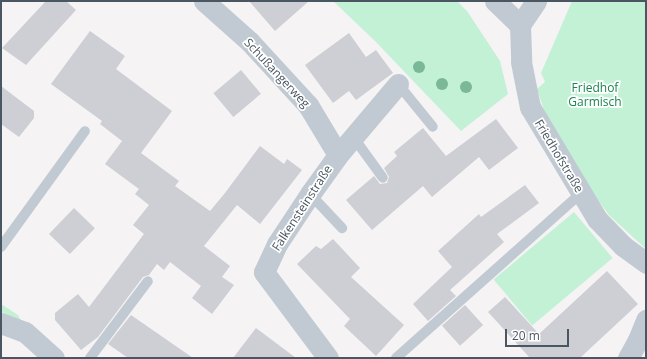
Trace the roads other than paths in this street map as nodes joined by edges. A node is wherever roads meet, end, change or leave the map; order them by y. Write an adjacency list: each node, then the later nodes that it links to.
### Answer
1 (204, 1): 9 (street, Schußangerweg)
2 (495, 1): 4 (street)
3 (536, 1): 4 (street)
4 (520, 25): 11 (street, Friedhofstraße)
5 (398, 84): 6 (lane); 8 (street, Falkensteinstraße)
6 (433, 127)
7 (85, 131): 14 (lane)
8 (354, 138): 9 (street, Falkensteinstraße); 10 (lane)
9 (338, 155): 12 (street, Falkensteinstraße)
10 (383, 178)
11 (581, 193): 15 (street, Friedhofstraße); 23 (lane)
12 (310, 194): 13 (lane); 20 (street, Falkensteinstraße)
13 (342, 228)
14 (1, 248)
15 (646, 263)
16 (148, 281): 22 (lane)
17 (646, 320): 19 (street)
18 (1, 323): 21 (street)
19 (642, 338): 24 (street)
20 (324, 356)
21 (54, 358)
22 (90, 358)
23 (396, 358)
24 (628, 358)

